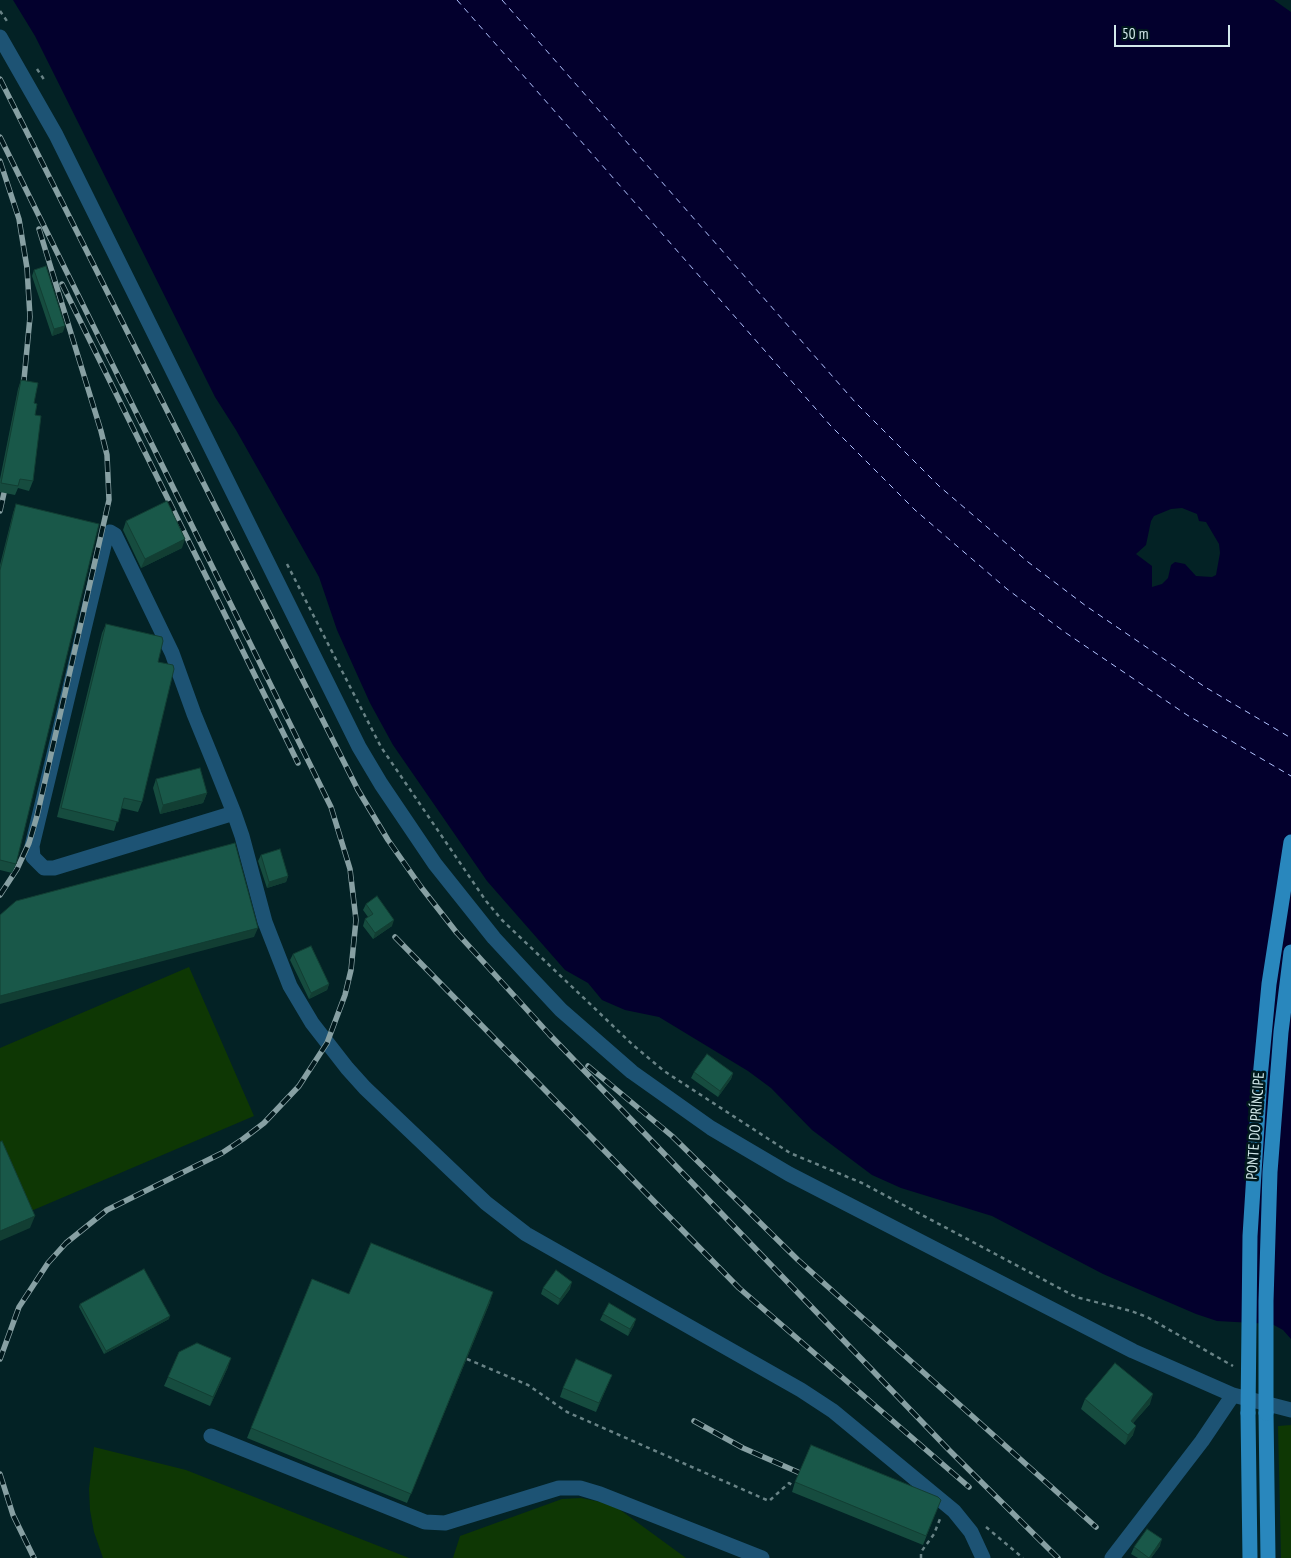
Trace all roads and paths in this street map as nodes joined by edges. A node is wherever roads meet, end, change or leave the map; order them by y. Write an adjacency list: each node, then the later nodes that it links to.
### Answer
1 (0, 11): 2 (path)
2 (5, 31): 11 (street)
3 (34, 63): 4 (path)
4 (46, 85)
5 (285, 560): 10 (path)
6 (234, 813): 6 (street); 16 (street)
7 (1291, 842): 18 (main road, PONTE DO PRÍNCIPE, bridge)
8 (1291, 952): 19 (main road, PONTE DO PRÍNCIPE, bridge)
9 (467, 1359): 14 (path)
10 (1235, 1367)
11 (1233, 1395): 12 (street); 17 (street)
12 (1290, 1410)
13 (212, 1436): 15 (street)
14 (794, 1486)
15 (762, 1558)
16 (983, 1558)
17 (1112, 1558)
18 (1248, 1558)
19 (1268, 1558)

